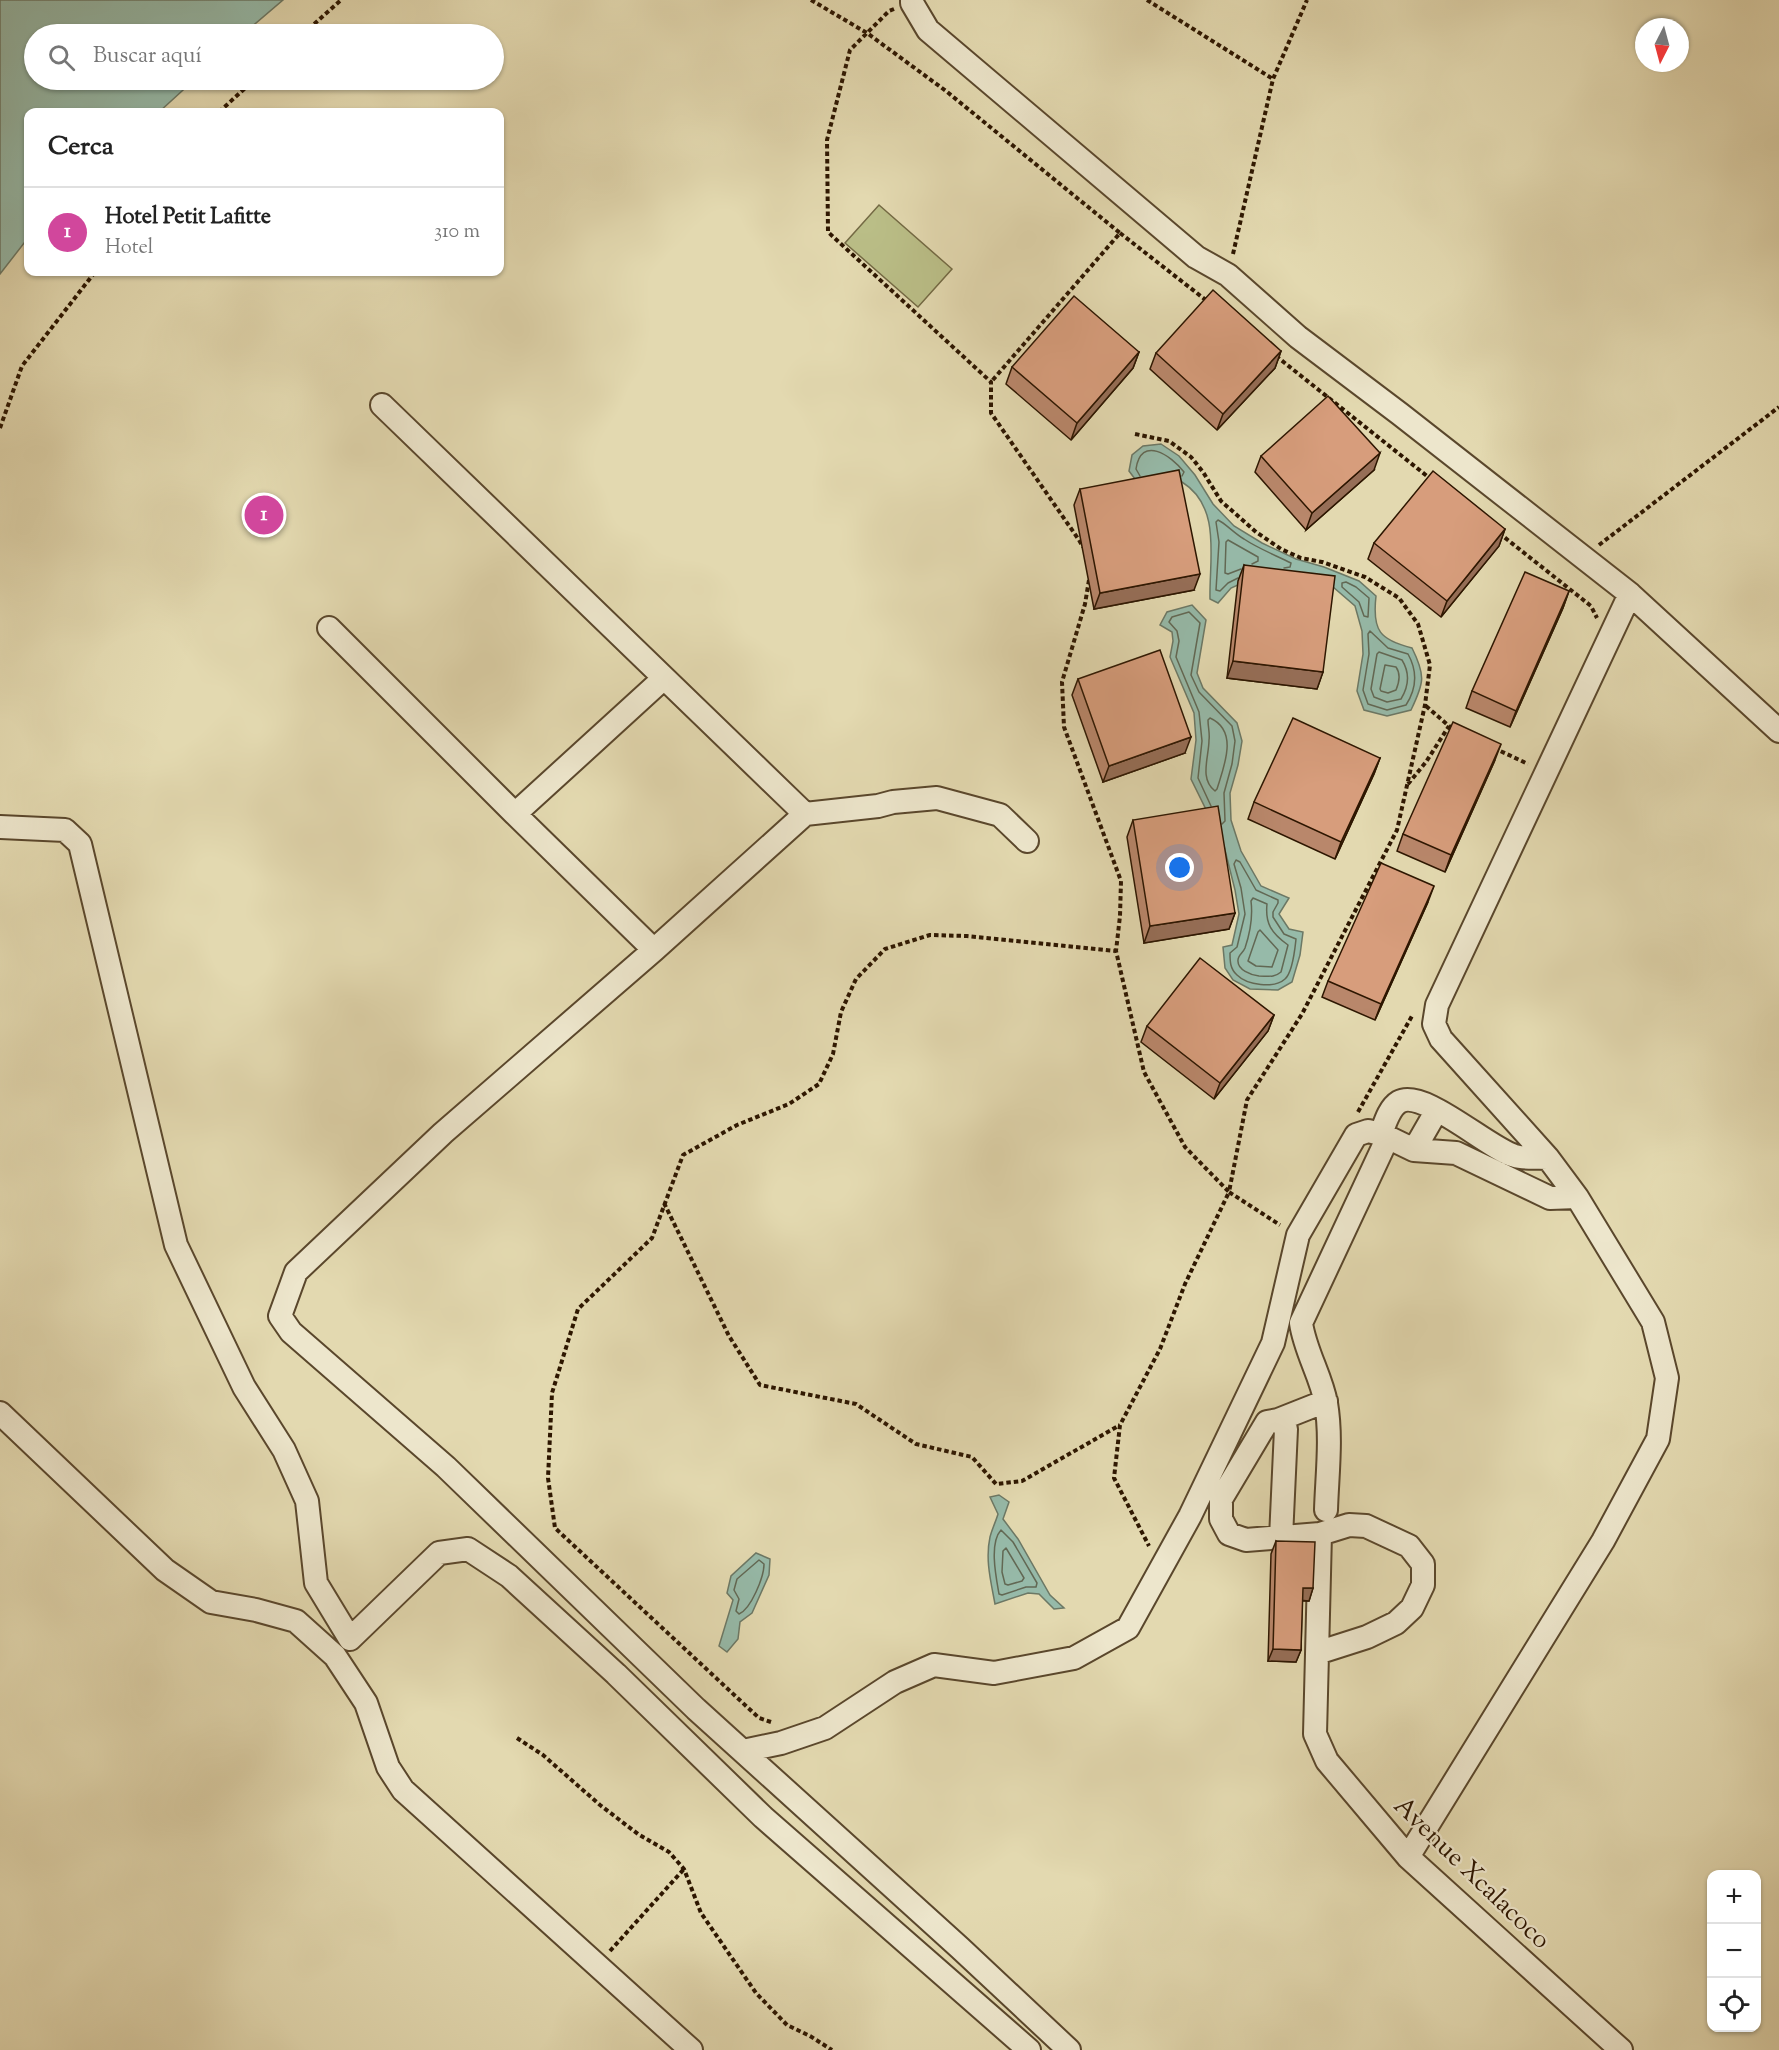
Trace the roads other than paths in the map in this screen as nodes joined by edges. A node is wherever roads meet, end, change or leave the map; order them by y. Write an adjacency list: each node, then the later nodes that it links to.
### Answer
1 (912, 2): 3 (street)
2 (382, 405): 5 (street)
3 (1630, 594): 6 (street); 15 (street)
4 (329, 628): 7 (street)
5 (664, 678): 7 (street); 8 (street)
6 (1779, 731)
7 (515, 814): 11 (street)
8 (804, 814): 10 (street); 11 (street)
9 (0, 827): 23 (street)
10 (1027, 841)
11 (654, 950): 26 (street)
12 (1437, 1110): 13 (street); 14 (street); 15 (street)
13 (1384, 1135): 14 (street); 17 (street); 26 (street)
14 (1414, 1150): 16 (street)
15 (1548, 1158): 16 (street)
16 (1576, 1197): 27 (street)
17 (1326, 1401): 19 (street); 20 (street)
18 (0, 1413): 25 (street)
19 (1278, 1420): 22 (street); 22 (street)
20 (1326, 1510)
21 (1320, 1534): 22 (street); 24 (street, Avenue Xcalacoco); 24 (street)
22 (1281, 1538)
23 (350, 1639): 25 (street); 29 (street)
24 (1317, 1653): 27 (street, Avenue Xcalacoco)
25 (335, 1656): 28 (street)
26 (743, 1750): 30 (street)
27 (1408, 1857): 31 (street, Avenue Xcalacoco)
28 (691, 2050)
29 (1029, 2050)
30 (1070, 2050)
31 (1621, 2050)

